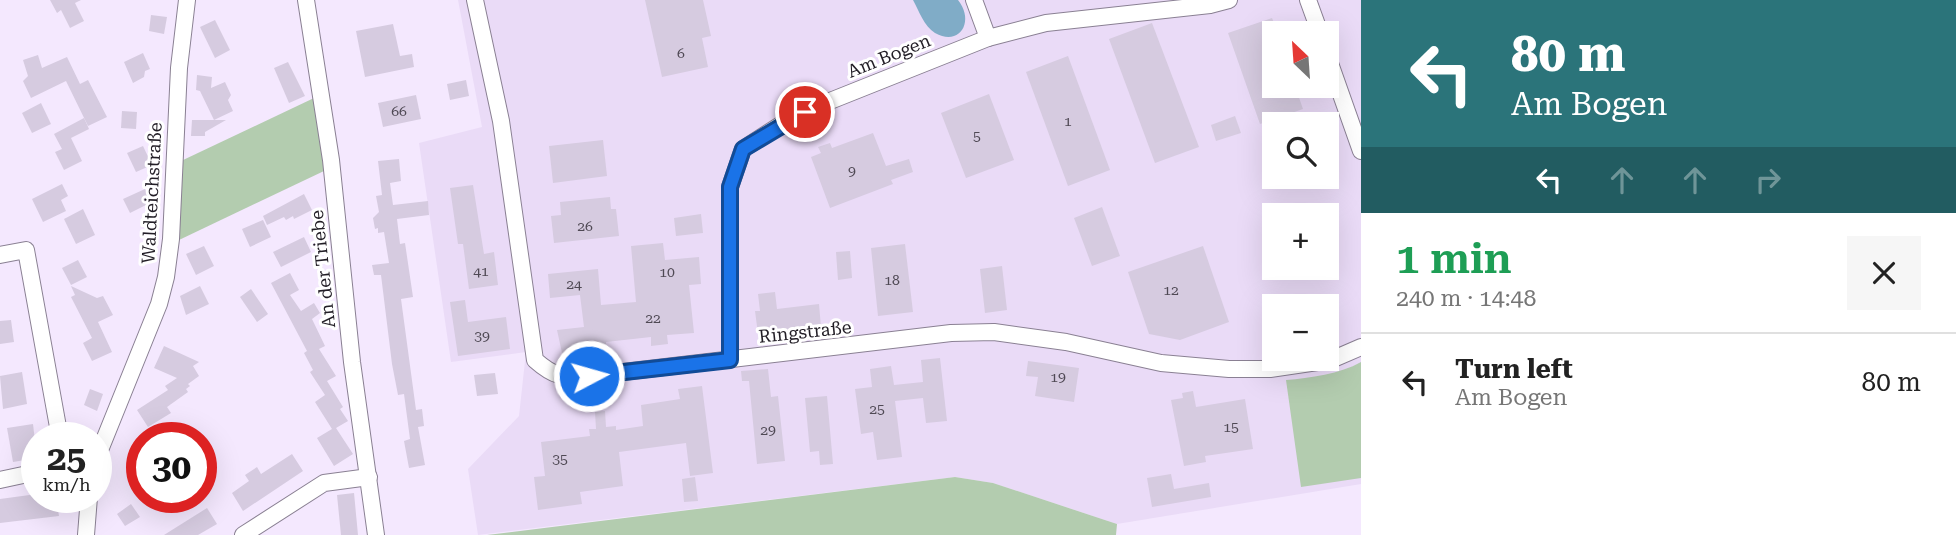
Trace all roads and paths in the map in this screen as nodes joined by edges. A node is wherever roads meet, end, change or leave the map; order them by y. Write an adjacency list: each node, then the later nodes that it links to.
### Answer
1 (187, 0): 15 (street, Waldteichstraße)
2 (306, 0): 17 (street, An der Triebe)
3 (475, 0): 13 (street, Ringstraße)
4 (974, 0): 8 (street)
5 (1229, 0): 8 (street, Am Bogen)
6 (1308, 0): 7 (street)
7 (1316, 21)
8 (988, 38): 13 (street, Am Bogen)
9 (1339, 89): 10 (street)
10 (1361, 151)
11 (0, 255): 14 (street)
12 (1361, 347): 13 (street, Ringstraße)
13 (730, 360)
14 (57, 422)
15 (111, 422)
16 (21, 475): 18 (street)
17 (369, 477): 21 (street); 22 (street, An der Triebe)
18 (0, 480)
19 (88, 513): 20 (street)
20 (86, 535)
21 (243, 535)
22 (376, 535)

